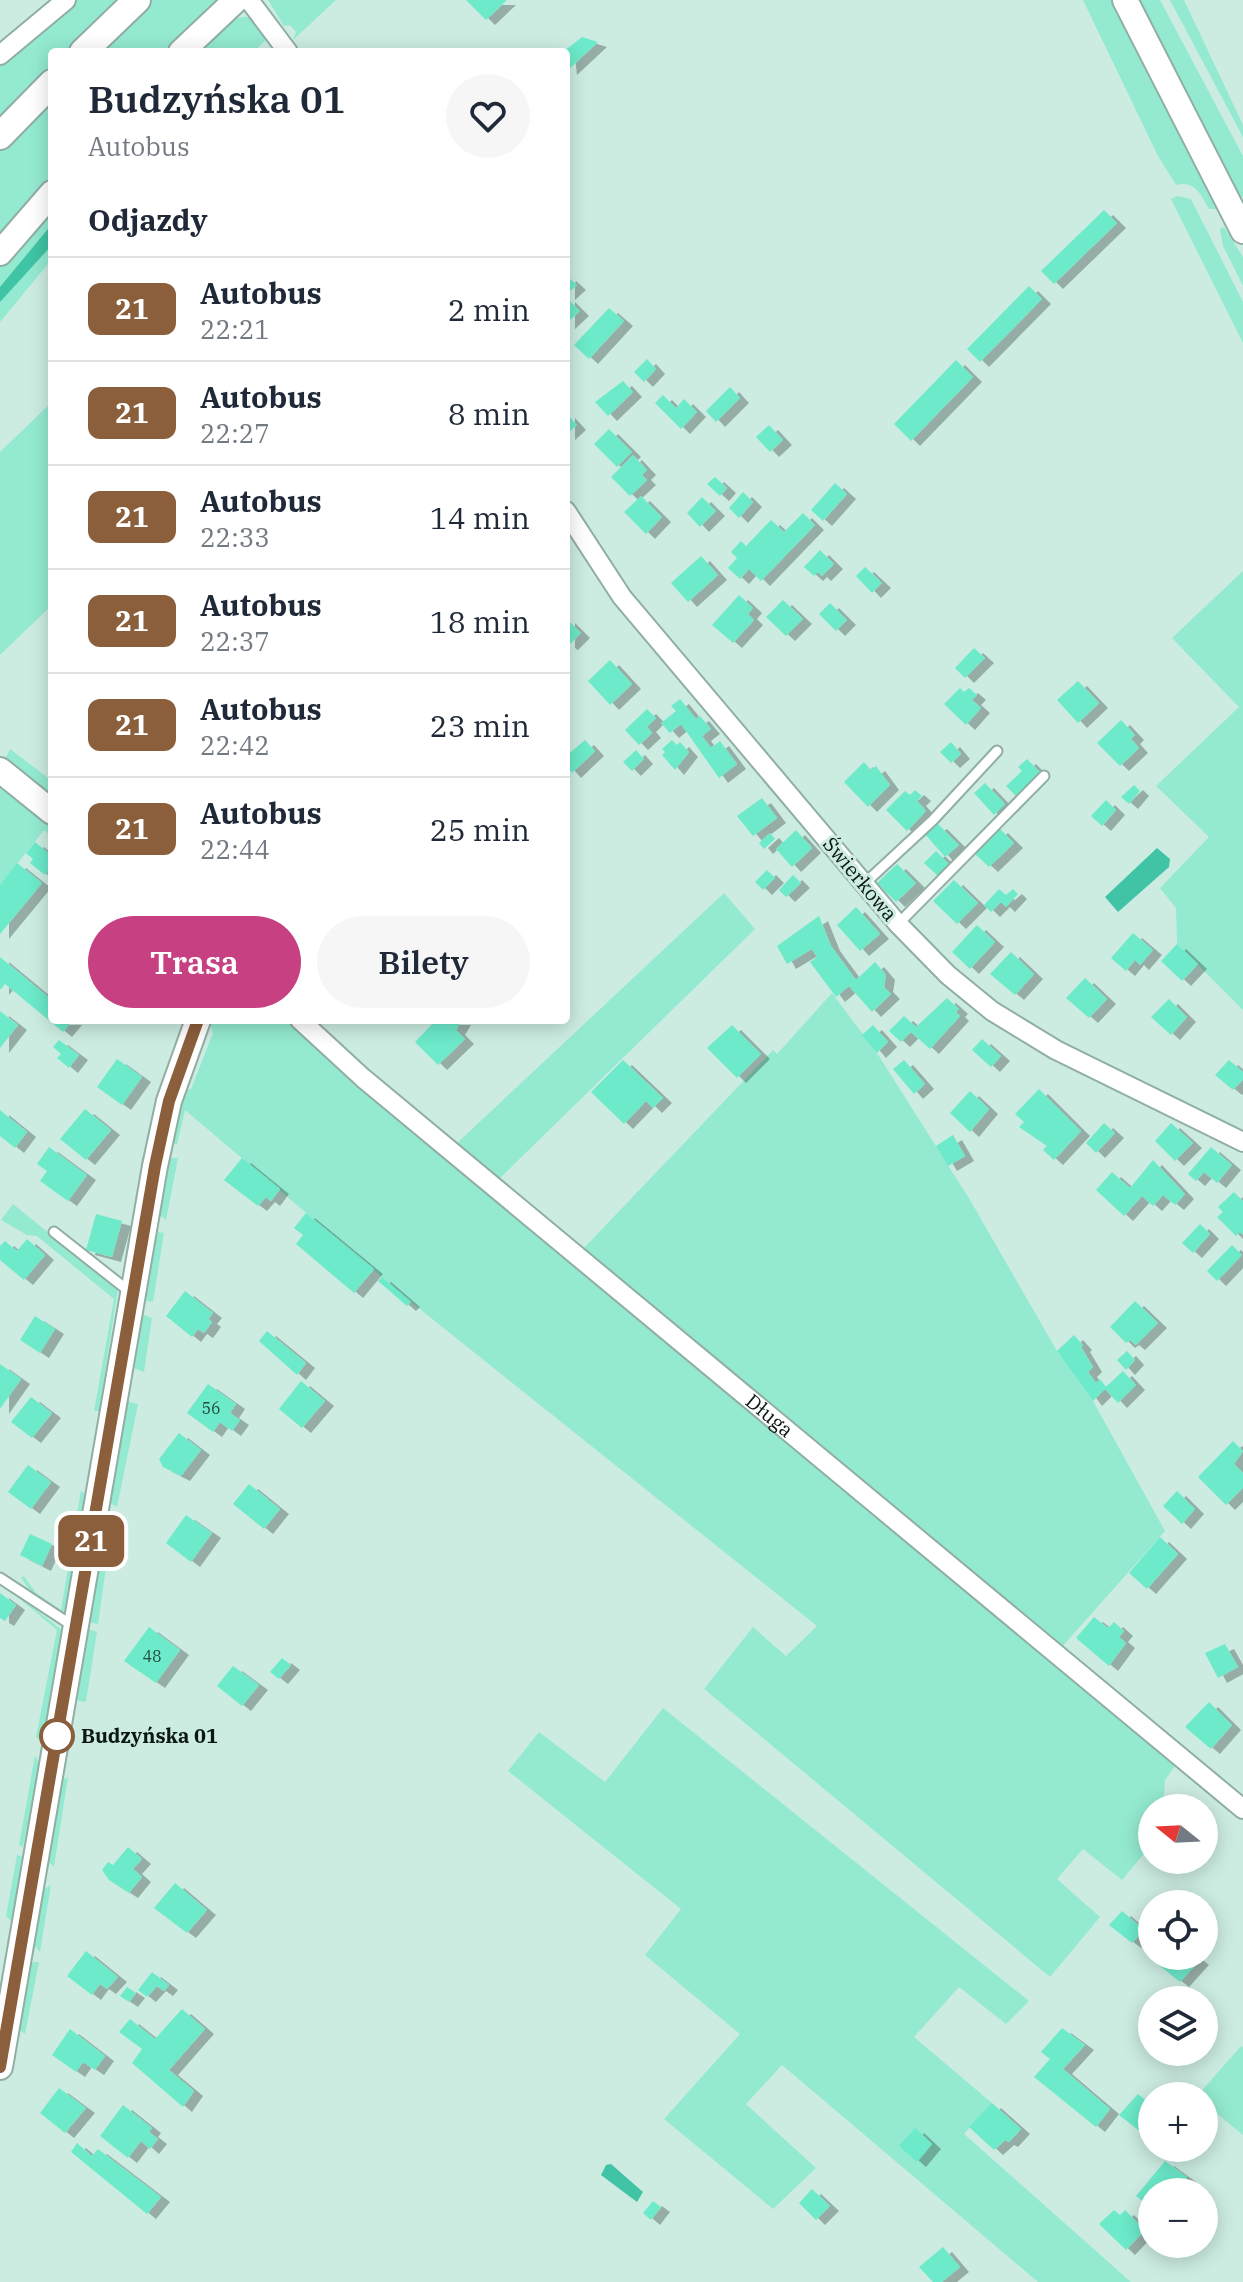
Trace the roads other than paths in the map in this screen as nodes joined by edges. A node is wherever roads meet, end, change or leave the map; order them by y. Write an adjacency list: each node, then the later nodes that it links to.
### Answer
1 (66, 0): 9 (street)
2 (137, 0): 6 (main road)
3 (236, 0): 7 (street)
4 (249, 0): 8 (street)
5 (1125, 0): 13 (street)
6 (87, 48)
7 (185, 48)
8 (285, 48)
9 (0, 55)
10 (48, 87): 11 (main road)
11 (0, 136)
12 (48, 198): 14 (street)
13 (1243, 231)
14 (0, 253)
15 (570, 517): 20 (street, Świerkowa)
16 (997, 751): 20 (lane)
17 (0, 770): 19 (street)
18 (1044, 776): 21 (lane)
19 (48, 809)
20 (864, 884): 21 (street, Świerkowa)
21 (898, 924): 24 (street, Świerkowa)
22 (197, 1024): 26 (street)
23 (304, 1024): 31 (street, Długa)
24 (1243, 1142)
25 (54, 1232): 26 (lane)
26 (133, 1294): 30 (street)
27 (0, 1578): 29 (lane)
28 (18, 1580): 29 (lane)
29 (34, 1603): 30 (lane)
30 (76, 1628): 32 (street)
31 (1243, 1809)
32 (0, 2067)

